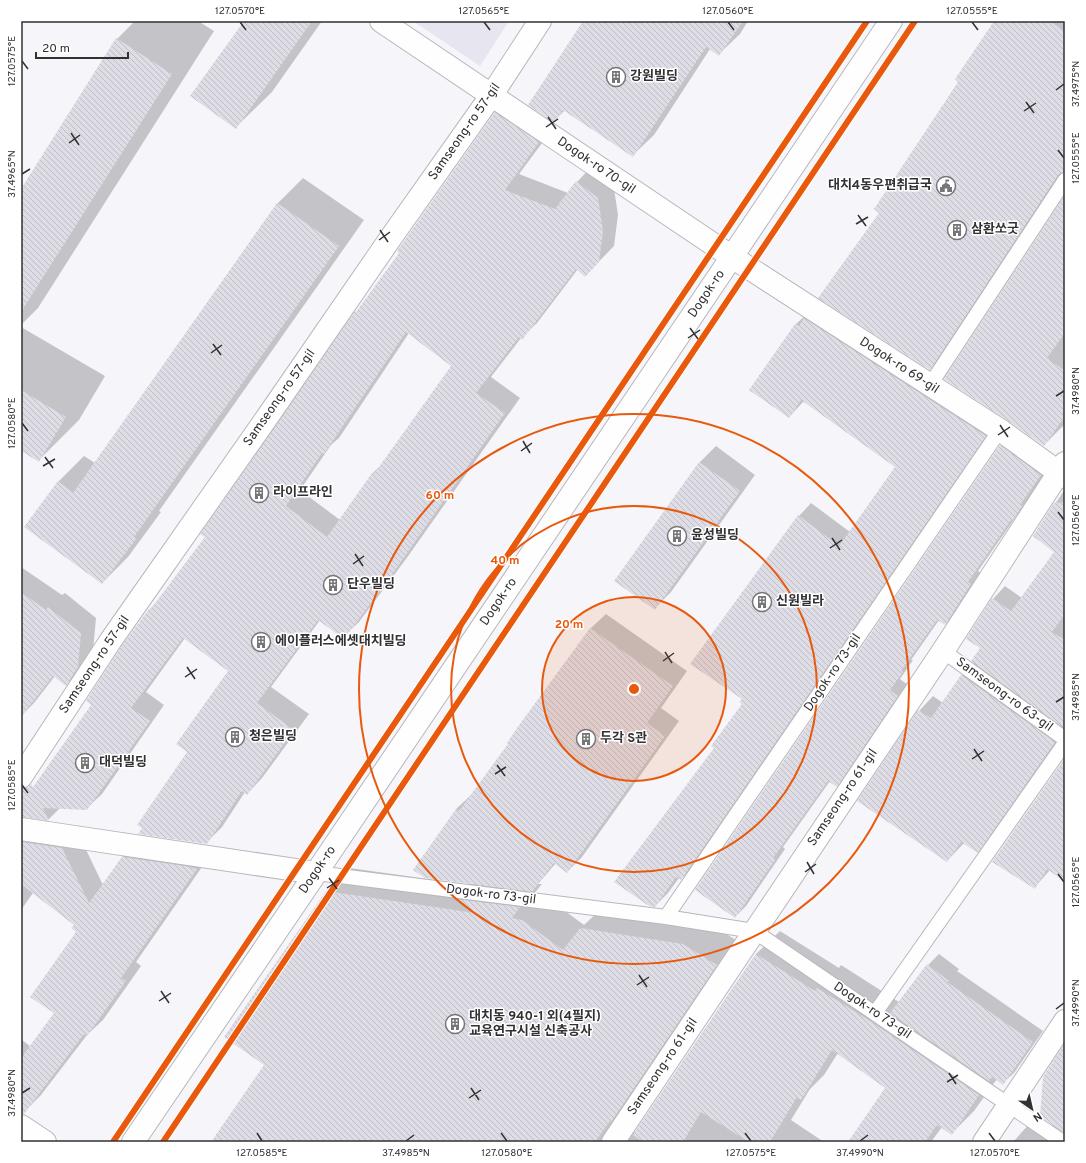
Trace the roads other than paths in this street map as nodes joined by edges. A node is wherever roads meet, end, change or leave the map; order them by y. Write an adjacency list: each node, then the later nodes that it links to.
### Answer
1 (381, 21): 4 (street, Dogok-ro 70-gil)
2 (540, 21): 4 (street, Samseong-ro 57-gil)
3 (891, 21): 6 (street, Dogok-ro)
4 (491, 96): 6 (street, Dogok-ro 70-gil); 13 (street, Samseong-ro 57-gil)
5 (1065, 180): 7 (lane)
6 (732, 257): 7 (street, Dogok-ro 69-gil); 15 (street, Dogok-ro)
7 (930, 386): 8 (street, Dogok-ro 69-gil)
8 (1000, 430): 9 (street, Dogok-ro 69-gil); 16 (lane, Dogok-ro 73-gil)
9 (1063, 471): 10 (street, Samseong-ro 61-gil)
10 (943, 651): 11 (lane, Samseong-ro 63-gil); 17 (street, Samseong-ro 61-gil)
11 (1065, 739)
12 (1065, 743): 18 (lane)
13 (21, 777)
14 (21, 829): 15 (street)
15 (316, 873): 16 (lane, Dogok-ro 73-gil); 23 (street, Dogok-ro)
16 (666, 917): 17 (lane, Dogok-ro 73-gil)
17 (754, 931): 18 (lane, Dogok-ro 73-gil); 24 (street, Samseong-ro 61-gil)
18 (875, 1013): 20 (lane, Dogok-ro 73-gil)
19 (1065, 1021): 20 (street)
20 (1008, 1104): 25 (street); 26 (lane, Dogok-ro 73-gil)
21 (21, 1126): 22 (street)
22 (45, 1142)
23 (133, 1142)
24 (613, 1142)
25 (984, 1142)
26 (1063, 1142)

